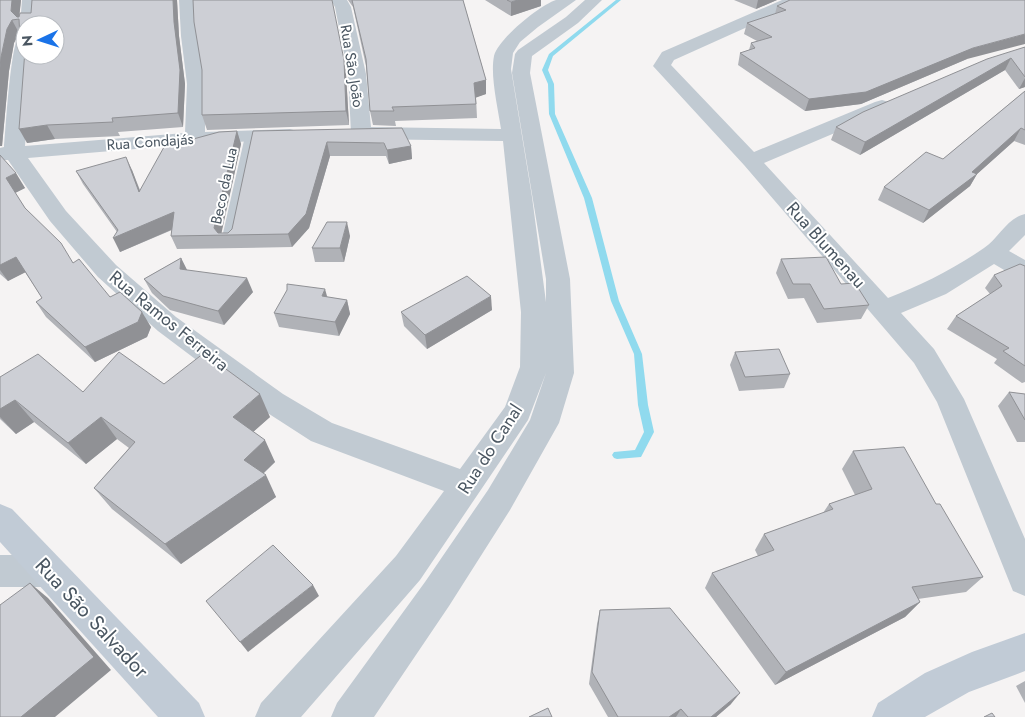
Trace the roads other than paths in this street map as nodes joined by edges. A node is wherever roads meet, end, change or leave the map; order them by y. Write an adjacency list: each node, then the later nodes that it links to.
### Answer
1 (30, 0): 8 (street)
2 (187, 0): 14 (street)
3 (339, 0): 12 (street, Rua São João)
4 (568, 0): 7 (street, Rua do Canal)
5 (594, 0): 30 (street, Rua do Canal)
6 (795, 0): 16 (street, Rua Blumenau)
7 (545, 4): 12 (street, Rua do Canal)
8 (29, 15)
9 (20, 65): 15 (street)
10 (897, 100): 16 (street)
11 (306, 134): 13 (street, Rua Condajás)
12 (511, 135): 22 (street, Rua do Canal)
13 (251, 136): 14 (street, Rua Condajás); 18 (lane, Beco da Lua)
14 (195, 138): 15 (street, Rua Condajás)
15 (7, 154): 22 (street, Rua Ramos Ferreira)
16 (751, 160): 21 (street, Rua Blumenau)
17 (1025, 222): 19 (street)
18 (228, 242)
19 (994, 253): 20 (street); 21 (street)
20 (1025, 271)
21 (884, 310): 26 (street, Rua Blumenau)
22 (466, 486): 29 (street, Rua do Canal)
23 (0, 519): 25 (street, Rua São Salvador)
24 (0, 571): 25 (street)
25 (47, 571): 28 (street, Rua São Salvador)
26 (1025, 579)
27 (1025, 652): 31 (street)
28 (185, 717)
29 (275, 717)
30 (351, 717)
31 (892, 717)

